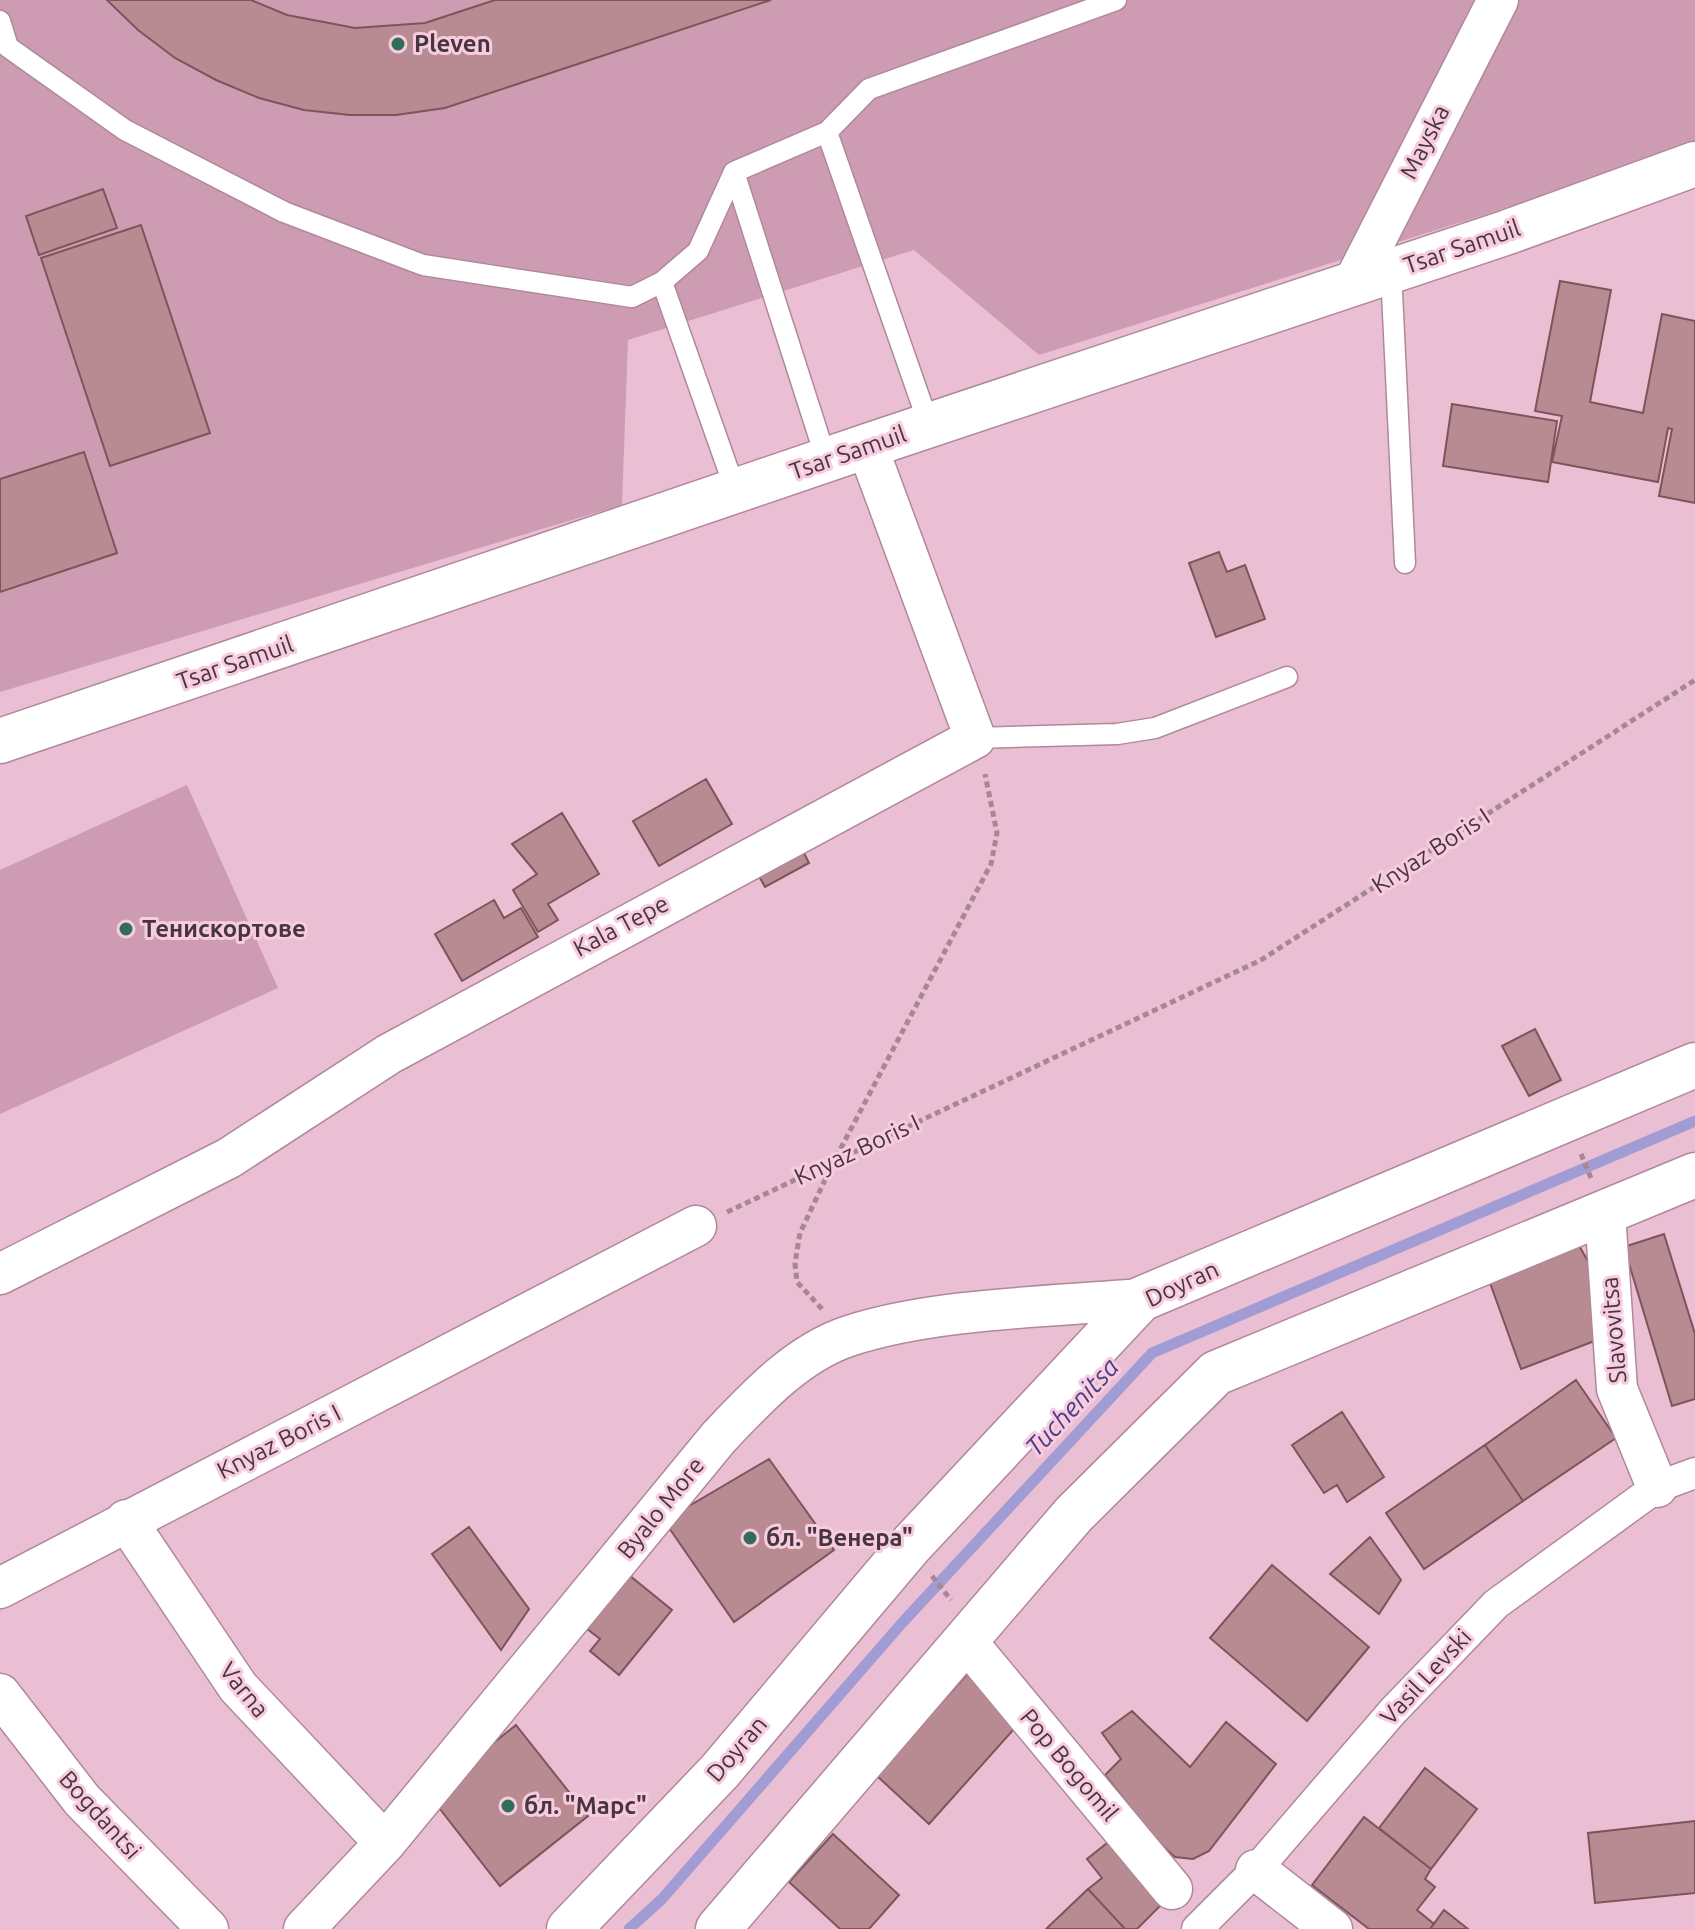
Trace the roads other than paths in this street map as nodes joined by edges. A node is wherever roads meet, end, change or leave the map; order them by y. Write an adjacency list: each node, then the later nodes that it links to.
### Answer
1 (1116, 0): 5 (lane)
2 (1498, 0): 8 (street, Mayska)
3 (0, 21): 4 (lane)
4 (4, 54): 9 (lane)
5 (827, 132): 7 (lane); 10 (lane)
6 (1695, 164): 8 (main road, Tsar Samuil)
7 (734, 172): 9 (lane); 12 (lane)
8 (1372, 278): 10 (main road, Tsar Samuil); 14 (lane)
9 (662, 282): 13 (lane)
10 (929, 425): 11 (main road, Tsar Samuil)
11 (867, 446): 12 (main road, Tsar Samuil); 16 (street)
12 (827, 462): 13 (main road, Tsar Samuil)
13 (736, 492): 17 (main road, Tsar Samuil)
14 (1405, 563)
15 (1287, 677): 16 (lane)
16 (975, 738): 22 (street, Kala Tepe)
17 (0, 741)
18 (1695, 1065): 23 (main road, Doyran)
19 (1695, 1175): 20 (main road)
20 (1605, 1213): 25 (street, Slavovitsa); 28 (main road)
21 (696, 1226): 26 (street, Knyaz Boris I)
22 (0, 1274)
23 (1141, 1299): 30 (street, Byalo More); 35 (main road, Doyran)
24 (1695, 1473): 25 (street, Vasil Levski)
25 (1657, 1487): 31 (street, Vasil Levski)
26 (126, 1520): 27 (street, Knyaz Boris I); 30 (street, Varna)
27 (0, 1588)
28 (963, 1625): 32 (street, Pop Bogomil); 36 (main road)
29 (0, 1694): 33 (street, Bogdantsi)
30 (385, 1843): 34 (street, Byalo More)
31 (1256, 1870): 37 (street, Vasil Levski); 38 (street)
32 (1172, 1889)
33 (208, 1929)
34 (304, 1929)
35 (569, 1929)
36 (718, 1929)
37 (1197, 1929)
38 (1332, 1929)

